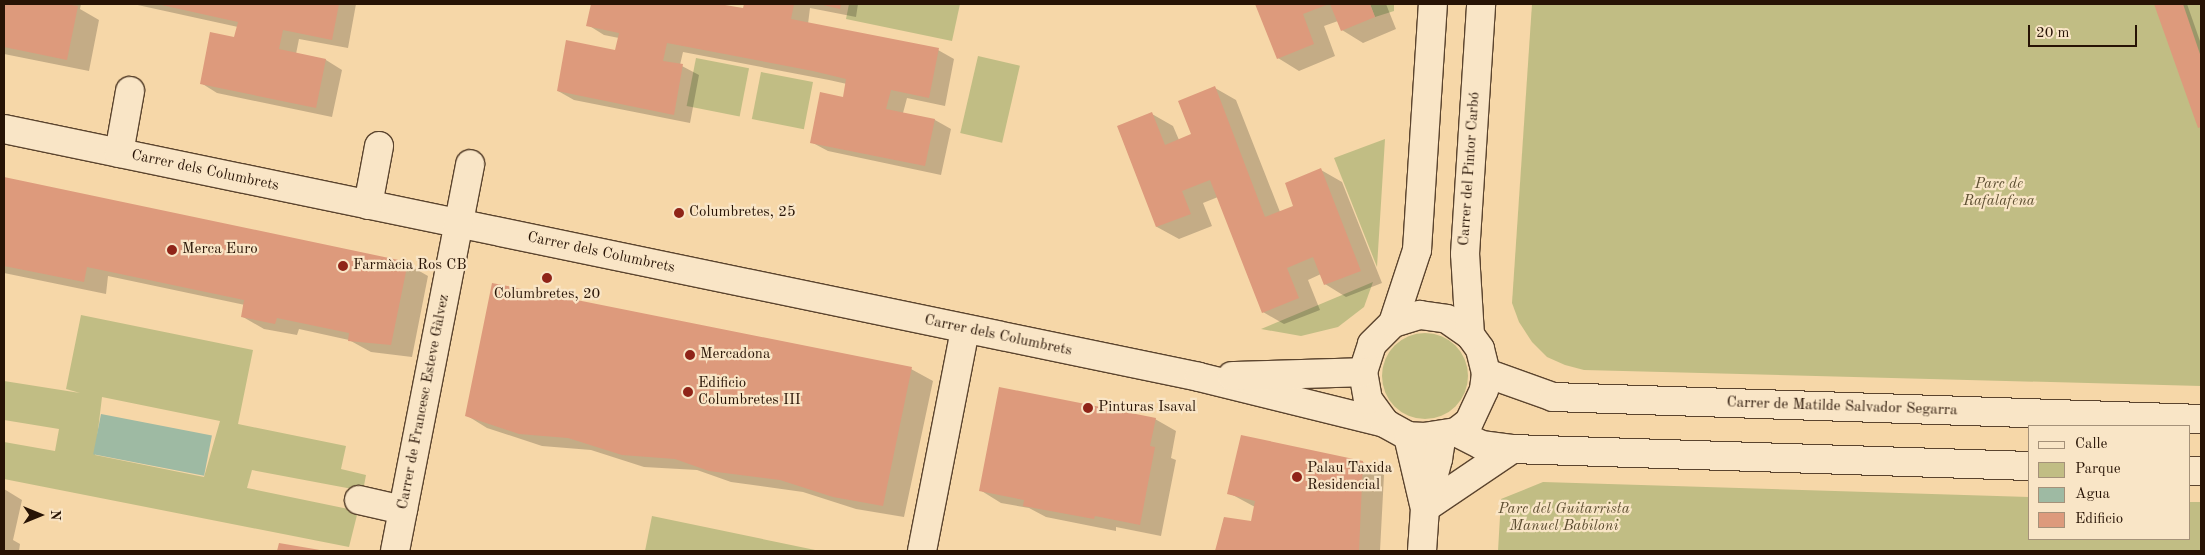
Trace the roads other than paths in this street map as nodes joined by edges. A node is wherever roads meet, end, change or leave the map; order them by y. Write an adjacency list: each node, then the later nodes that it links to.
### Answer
1 (1433, 4): 10 (street)
2 (1480, 4): 12 (street, Carrer del Pintor Carbó)
3 (130, 91): 6 (street)
4 (4, 129): 6 (street, Carrer dels Columbrets)
5 (379, 146): 8 (street)
6 (119, 153): 8 (street, Carrer dels Columbrets)
7 (470, 164): 9 (street, Carrer de Francesc Esteve Gàlvez)
8 (368, 205): 9 (street, Carrer dels Columbrets)
9 (459, 224): 11 (street, Carrer dels Columbrets); 23 (street, Carrer de Francesc Esteve Gàlvez)
10 (1393, 323): 12 (street); 13 (street)
11 (965, 329): 15 (street, Carrer dels Columbrets); 25 (street)
12 (1470, 335): 14 (street)
13 (1363, 372): 15 (street, Carrer dels Columbrets); 17 (street)
14 (1486, 373): 16 (street, Carrer de Matilde Salvador Segarra); 18 (street)
15 (1199, 377): 17 (street, Carrer dels Columbrets)
16 (2201, 419)
17 (1396, 430): 18 (street); 22 (street)
18 (1449, 433): 19 (street); 22 (street)
19 (1512, 449): 20 (street); 22 (street)
20 (2028, 466)
21 (359, 500): 23 (street)
22 (1425, 508): 26 (street)
23 (403, 510): 24 (street, Carrer de Francesc Esteve Gàlvez)
24 (395, 551)
25 (922, 551)
26 (1422, 551)

